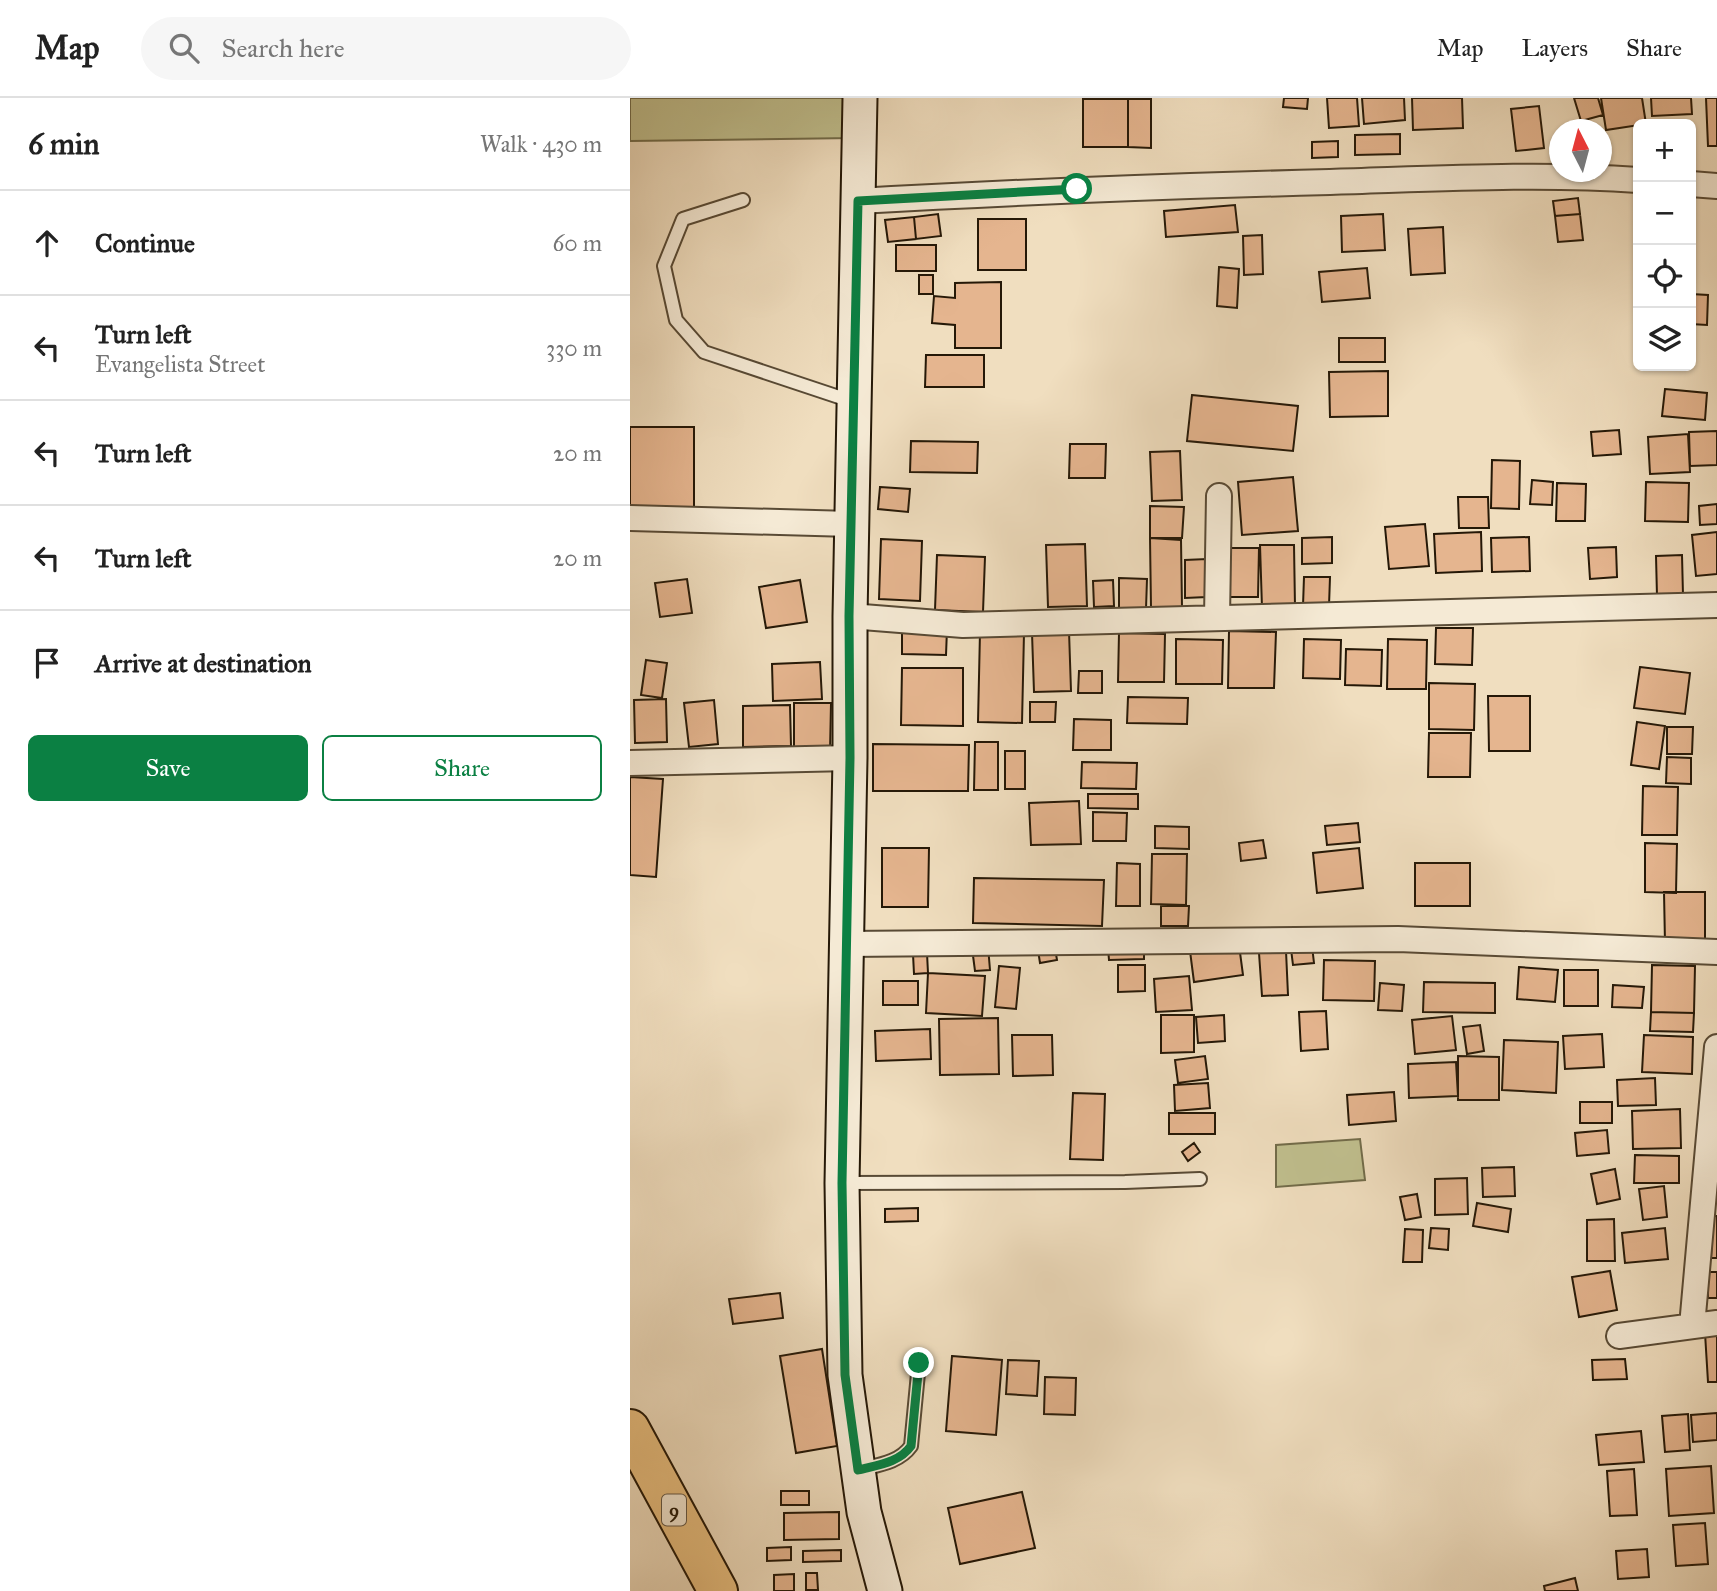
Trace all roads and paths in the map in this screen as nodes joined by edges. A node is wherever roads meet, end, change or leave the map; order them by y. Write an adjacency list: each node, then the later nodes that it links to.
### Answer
1 (860, 98): 6 (street)
2 (1633, 180): 6 (street)
3 (1696, 184): 4 (street)
4 (1717, 186)
5 (743, 200): 7 (lane)
6 (858, 201): 7 (street)
7 (854, 402): 10 (street)
8 (1219, 496): 13 (street)
9 (630, 518): 10 (street)
10 (851, 524): 12 (street)
11 (1717, 605): 13 (street)
12 (849, 616): 13 (street); 14 (street)
13 (1217, 618)
14 (850, 758): 15 (street); 16 (street)
15 (630, 763)
16 (845, 944): 17 (street); 20 (street)
17 (1717, 952)
18 (1717, 1047): 21 (street)
19 (1199, 1179): 20 (lane)
20 (842, 1183): 25 (street)
21 (1705, 1325): 22 (street)
22 (1619, 1336)
23 (919, 1363): 25 (lane)
24 (630, 1429): 26 (highway, 9)
25 (858, 1470): 27 (street)
26 (718, 1591)
27 (885, 1591)

